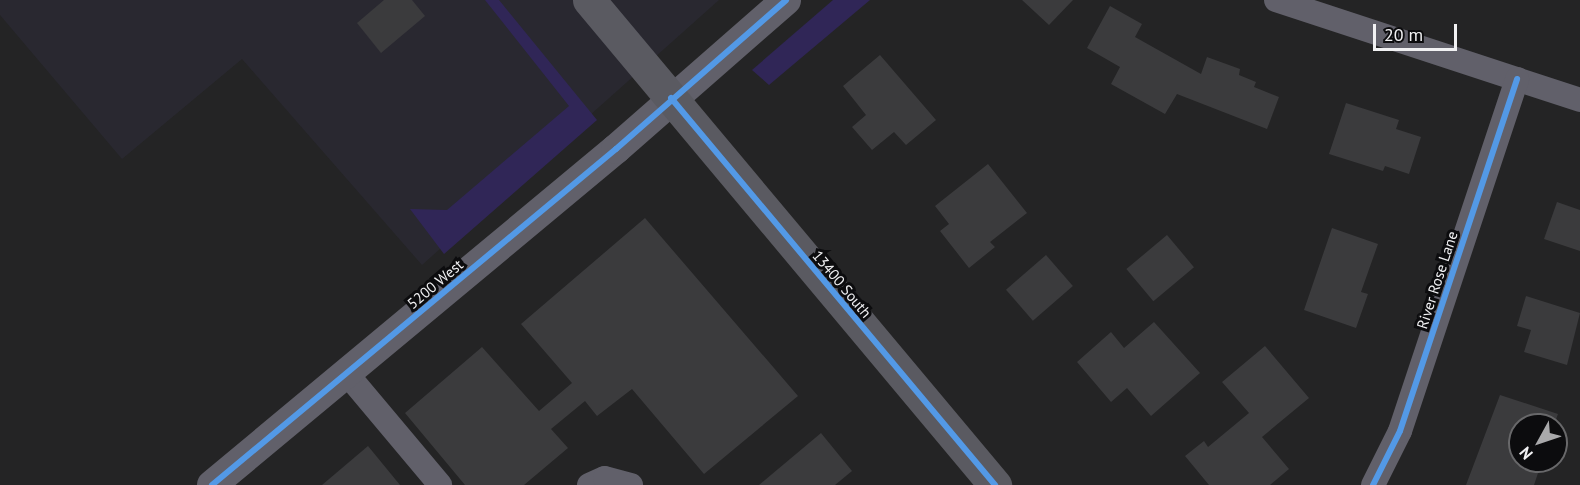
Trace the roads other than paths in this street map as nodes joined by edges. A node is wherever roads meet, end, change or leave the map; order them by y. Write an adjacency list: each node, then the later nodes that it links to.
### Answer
1 (589, 0): 5 (main road, 13400 South)
2 (786, 0): 5 (street, 5200 West)
3 (1276, 0): 4 (street)
4 (1517, 79): 6 (street); 13 (street, River Rose Lane)
5 (671, 98): 7 (street, 5200 West); 12 (main road, 13400 South)
6 (1580, 100)
7 (347, 374): 8 (street, 5200 West); 9 (street)
8 (212, 485)
9 (440, 485)
10 (589, 485): 11 (street)
11 (631, 485)
12 (995, 485)
13 (1373, 485)

